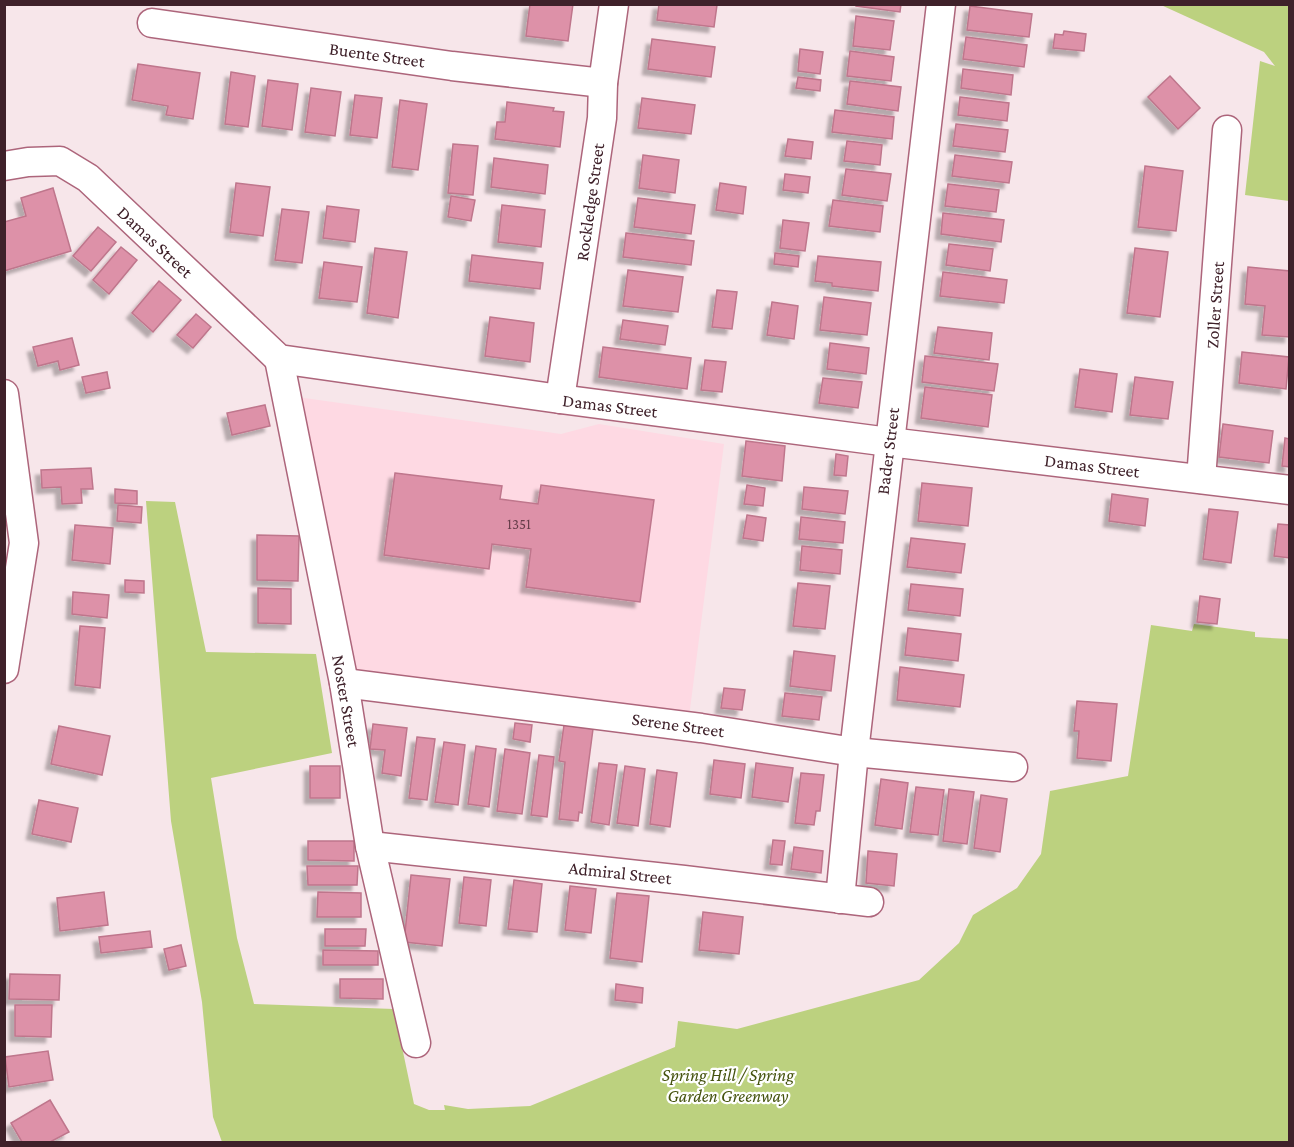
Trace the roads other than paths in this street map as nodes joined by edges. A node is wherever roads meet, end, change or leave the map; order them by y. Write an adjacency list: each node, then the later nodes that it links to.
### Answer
1 (614, 4): 4 (street, Rockledge Street)
2 (941, 4): 10 (street, Bader Street)
3 (152, 23): 4 (street, Buente Street)
4 (603, 83): 9 (street, Rockledge Street)
5 (1227, 130): 11 (street, Zoller Street)
6 (4, 166): 7 (street, Damas Street)
7 (279, 359): 9 (street, Damas Street); 14 (street, Noster Street)
8 (4, 394): 13 (street)
9 (560, 399): 10 (street, Damas Street)
10 (889, 442): 11 (street, Damas Street); 15 (street, Bader Street)
11 (1201, 479): 12 (street, Damas Street)
12 (1290, 490)
13 (4, 669)
14 (344, 682): 15 (street, Serene Street); 17 (street, Noster Street)
15 (854, 752): 16 (street, Serene Street); 18 (street, Bader Street)
16 (1013, 767)
17 (370, 846): 18 (street, Admiral Street); 20 (street, Noster Street)
18 (840, 899): 19 (street, Admiral Street)
19 (869, 902)
20 (416, 1043)

